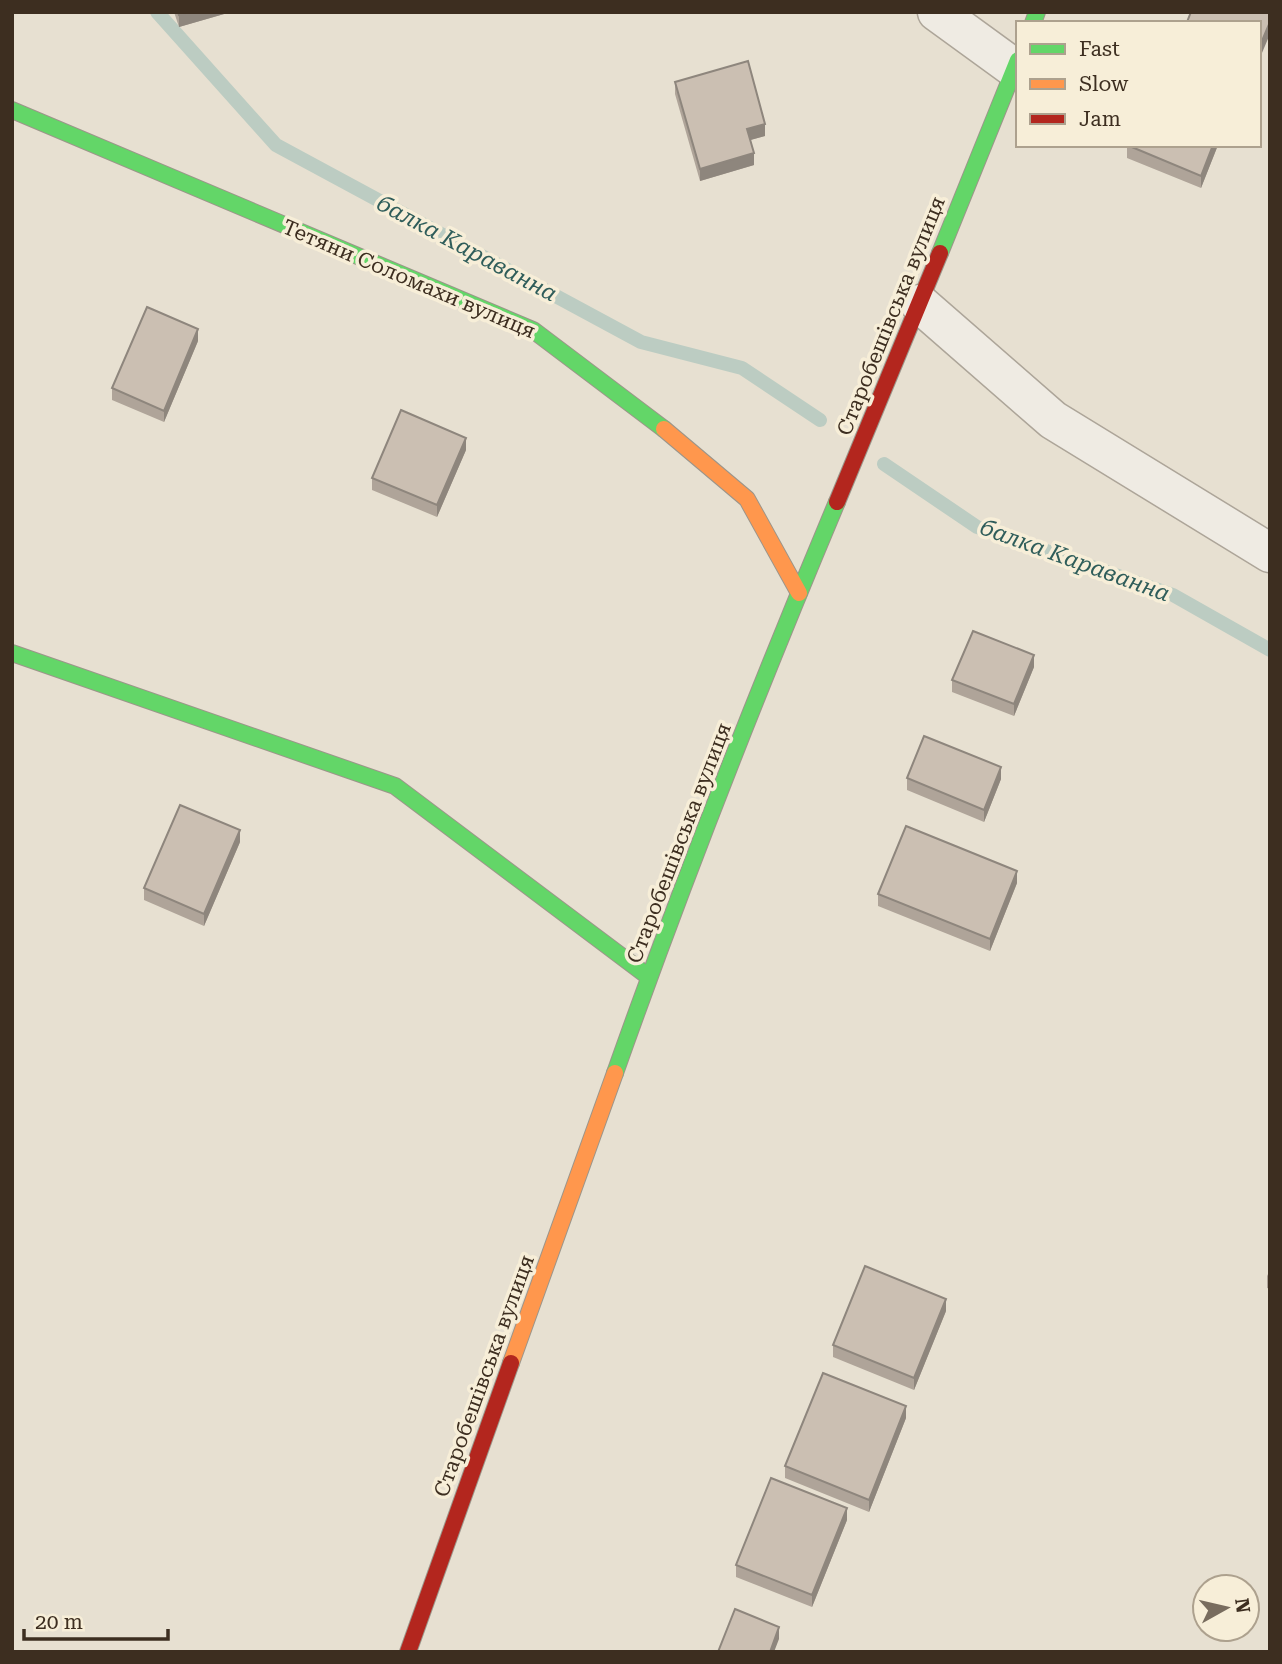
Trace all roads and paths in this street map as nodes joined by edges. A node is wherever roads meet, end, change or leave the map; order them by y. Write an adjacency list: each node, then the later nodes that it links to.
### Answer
1 (937, 12): 2 (street)
2 (1016, 64): 4 (main road, Старобешівська вулиця)
3 (12, 110): 6 (main road, Тетяни Соломахи вулиця)
4 (920, 304): 5 (street); 6 (main road, Старобешівська вулиця)
5 (1270, 553)
6 (799, 593): 8 (main road, Старобешівська вулиця)
7 (12, 653): 8 (main road)
8 (649, 977): 9 (main road, Старобешівська вулиця)
9 (408, 1652)

